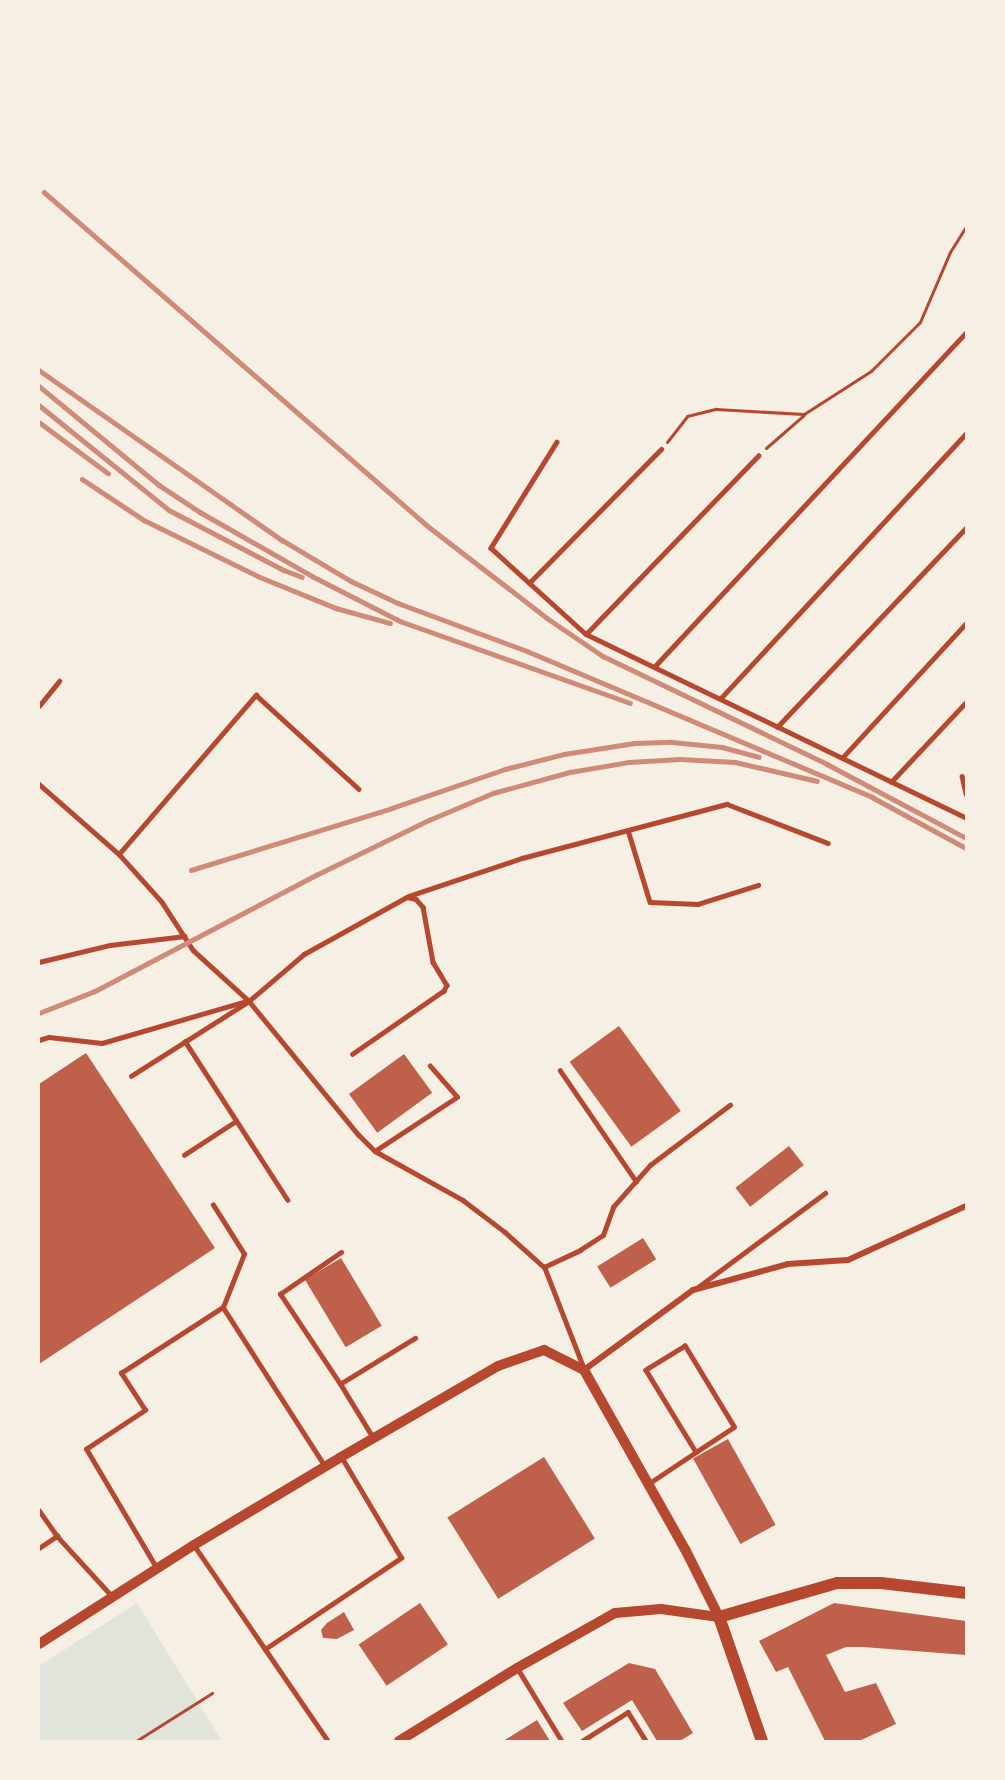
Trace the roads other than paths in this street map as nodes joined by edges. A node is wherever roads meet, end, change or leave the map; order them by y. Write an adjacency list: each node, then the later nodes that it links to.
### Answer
1 (966, 332): 10 (lane)
2 (966, 433): 12 (lane)
3 (557, 442): 7 (lane)
4 (661, 449): 7 (lane)
5 (758, 456): 9 (lane)
6 (966, 528): 15 (lane)
7 (529, 583): 9 (lane)
8 (966, 623): 16 (lane)
9 (586, 634): 10 (lane)
10 (654, 667): 12 (lane)
11 (59, 681): 14 (lane)
12 (720, 699): 15 (lane)
13 (966, 702): 18 (lane)
14 (39, 706)
15 (777, 727): 16 (lane)
16 (842, 758): 18 (lane)
17 (962, 776): 21 (lane)
18 (891, 782): 22 (lane)
19 (39, 784): 25 (lane)
20 (359, 789): 25 (lane)
21 (966, 794)
22 (966, 818)
23 (628, 830): 24 (lane); 26 (lane); 27 (lane)
24 (828, 843)
25 (119, 854): 28 (lane)
26 (758, 885)
27 (407, 897): 30 (lane); 33 (lane)
28 (184, 936): 29 (lane); 30 (lane)
29 (39, 962)
30 (249, 1001): 31 (lane); 32 (lane); 39 (lane)
31 (39, 1040)
32 (185, 1041): 36 (lane); 38 (lane)
33 (353, 1054)
34 (430, 1066): 39 (lane)
35 (560, 1070): 41 (lane)
36 (131, 1076)
37 (730, 1105): 41 (lane)
38 (236, 1121): 40 (lane); 43 (lane)
39 (375, 1151): 47 (lane)
40 (184, 1155)
41 (636, 1181): 47 (lane)
42 (825, 1193): 48 (lane)
43 (288, 1200)
44 (213, 1205): 49 (lane)
45 (966, 1206): 48 (street)
46 (341, 1252): 52 (lane)
47 (544, 1267): 51 (lane)
48 (693, 1290): 51 (street)
49 (223, 1307): 56 (lane); 62 (lane)
50 (415, 1338): 52 (lane)
51 (584, 1370): 53 (street); 57 (street)
52 (340, 1384): 53 (lane)
53 (373, 1438): 55 (street)
54 (696, 1452): 54 (lane); 57 (lane)
55 (340, 1457): 56 (street); 67 (lane)
56 (325, 1466): 60 (street)
57 (648, 1484): 65 (street)
58 (39, 1510): 59 (lane)
59 (57, 1536): 61 (lane); 64 (lane)
60 (194, 1545): 62 (street); 67 (lane)
61 (39, 1548)
62 (158, 1570): 64 (street)
63 (966, 1593): 65 (main road)
64 (114, 1598): 66 (street)
65 (719, 1617): 68 (street); 74 (main road)
66 (39, 1644)
67 (265, 1649): 69 (lane)
68 (517, 1668): 70 (street); 71 (lane)
69 (328, 1741)
70 (399, 1741)
71 (562, 1741)
72 (582, 1741): 73 (lane)
73 (646, 1741)
74 (762, 1741)

